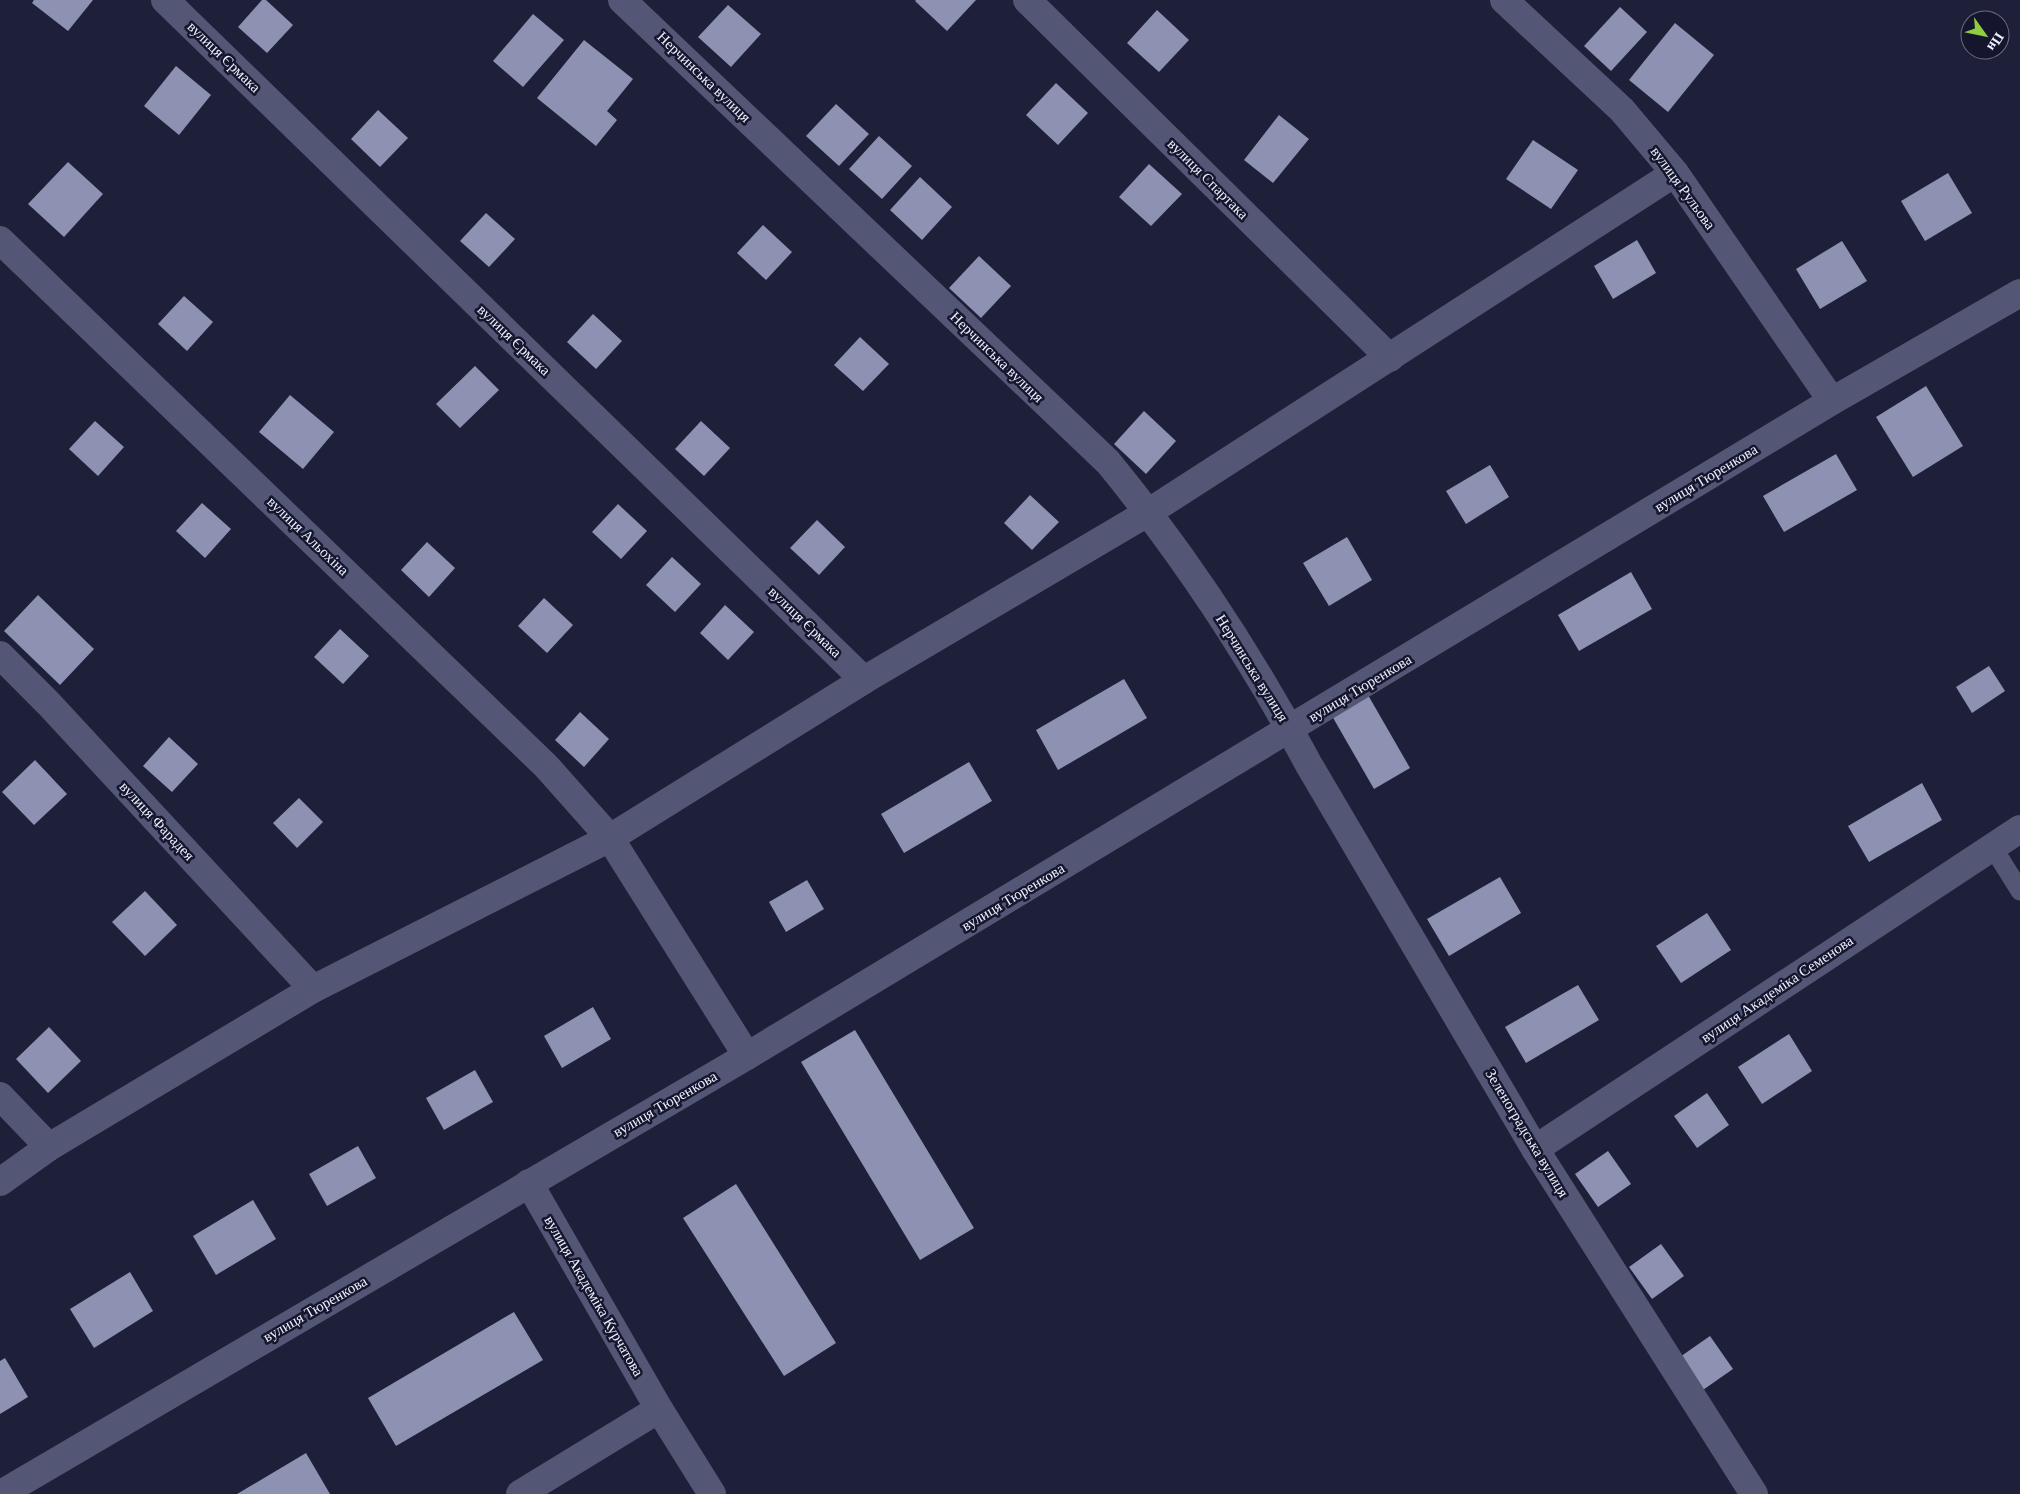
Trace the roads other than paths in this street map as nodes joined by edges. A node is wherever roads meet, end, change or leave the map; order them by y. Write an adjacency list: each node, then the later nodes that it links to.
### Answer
1 (165, 0): 12 (street, вулиця Єрмака)
2 (622, 0): 10 (street, Нерчинська вулиця)
3 (1027, 0): 8 (street, вулиця Спартака)
4 (1504, 0): 5 (street, вулиця Рульова)
5 (1676, 173): 8 (street); 9 (street, вулиця Рульова)
6 (0, 240): 16 (street, вулиця Альохіна)
7 (2020, 293): 9 (street, вулиця Тюренкова)
8 (1390, 358): 10 (street)
9 (1832, 401): 13 (street, вулиця Тюренкова)
10 (1149, 512): 12 (street); 13 (street, Нерчинська вулиця)
11 (0, 655): 19 (street, вулиця Фарадея)
12 (864, 680): 16 (street)
13 (1290, 730): 14 (street, Нерчинська вулиця); 20 (street, вулиця Тюренкова)
14 (1308, 765): 23 (street, Зеленоградська вулиця)
15 (2020, 829): 17 (street, вулиця Академіка Семенова)
16 (610, 838): 19 (street); 20 (street, вулиця Альохіна)
17 (1992, 846): 18 (lane); 23 (street, вулиця Академіка Семенова)
18 (2020, 891)
19 (313, 989): 22 (street)
20 (747, 1056): 25 (street, вулиця Тюренкова)
21 (0, 1096): 22 (street)
22 (49, 1147): 24 (street)
23 (1535, 1149): 30 (street, Зеленоградська вулиця)
24 (0, 1182)
25 (529, 1184): 26 (street, вулиця Академіка Курчатова); 27 (street, вулиця Тюренкова)
26 (659, 1409): 28 (street); 29 (street, вулиця Академіка Курчатова)
27 (1, 1494)
28 (520, 1494)
29 (712, 1494)
30 (1754, 1494)

